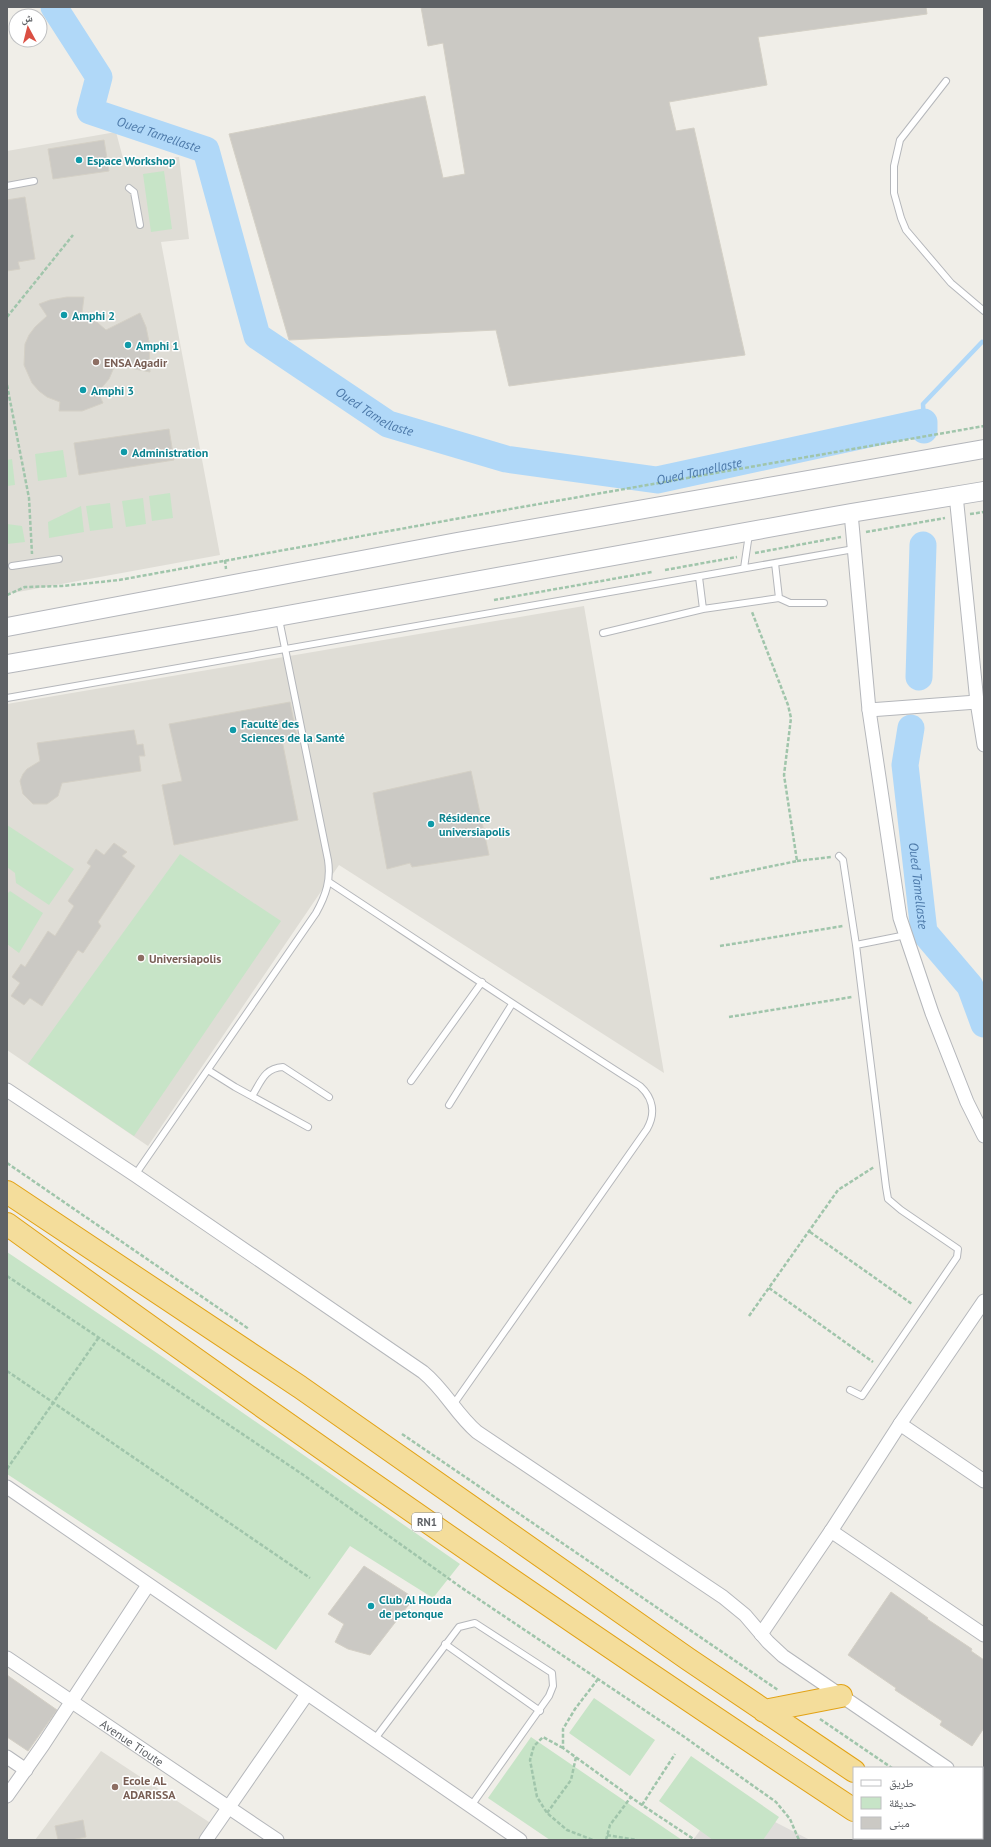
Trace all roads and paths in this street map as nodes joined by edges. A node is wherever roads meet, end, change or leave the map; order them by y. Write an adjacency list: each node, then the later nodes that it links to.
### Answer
1 (946, 81): 7 (lane)
2 (34, 181): 3 (lane)
3 (7, 186)
4 (129, 188): 5 (lane)
5 (140, 225)
6 (73, 236): 8 (path)
7 (984, 311)
8 (7, 317)
9 (7, 385): 22 (path)
10 (984, 426): 29 (path)
11 (984, 449): 36 (main road)
12 (984, 491): 13 (main road)
13 (956, 495): 15 (main road); 16 (street)
14 (984, 512): 16 (path)
15 (851, 513): 17 (main road); 18 (street)
16 (959, 516): 18 (path); 41 (street)
17 (750, 531): 20 (lane); 35 (main road)
18 (854, 534): 19 (street); 20 (path)
19 (856, 549): 23 (lane); 42 (street)
20 (746, 555): 25 (lane); 26 (path)
21 (59, 559): 22 (lane)
22 (33, 563): 24 (lane)
23 (775, 563): 25 (lane); 30 (lane)
24 (12, 566)
25 (744, 568): 28 (lane)
26 (662, 571)
27 (654, 572): 31 (path)
28 (699, 577): 34 (lane); 38 (lane)
29 (7, 595)
30 (779, 598): 32 (lane); 33 (lane)
31 (488, 601)
32 (748, 602): 34 (lane); 45 (path)
33 (824, 603)
34 (703, 609): 37 (lane)
35 (279, 617): 38 (lane); 39 (main road)
36 (7, 626)
37 (603, 633)
38 (286, 650): 40 (lane); 47 (lane)
39 (7, 664)
40 (7, 698)
41 (981, 704): 42 (street); 43 (street)
42 (869, 710): 49 (street)
43 (984, 745)
44 (839, 856): 45 (path); 48 (lane)
45 (798, 861): 46 (path)
46 (710, 879)
47 (329, 882): 52 (lane); 56 (lane)
48 (853, 925): 50 (lane); 51 (path)
49 (906, 935): 50 (lane); 63 (street)
50 (856, 945): 53 (lane)
51 (720, 946)
52 (482, 982): 54 (lane); 57 (lane)
53 (863, 995): 55 (path); 64 (lane)
54 (512, 1004): 61 (lane); 81 (lane)
55 (729, 1017)
56 (208, 1070): 59 (lane); 66 (lane)
57 (411, 1081)
58 (7, 1090): 66 (street)
59 (252, 1096): 60 (lane); 62 (lane)
60 (329, 1097)
61 (449, 1105)
62 (308, 1127)
63 (984, 1136)
64 (883, 1161): 69 (path); 73 (lane)
65 (7, 1163): 75 (path)
66 (135, 1176): 81 (street)
67 (7, 1192): 100 (highway)
68 (7, 1224): 115 (highway, RN1)
69 (810, 1232): 71 (path); 73 (path)
70 (7, 1276): 76 (path)
71 (769, 1288): 74 (path); 77 (path)
72 (984, 1301): 82 (street)
73 (921, 1310): 77 (lane)
74 (749, 1316)
75 (252, 1331)
76 (99, 1337): 80 (path); 94 (path)
77 (881, 1368): 79 (lane)
78 (7, 1371): 80 (path)
79 (850, 1390)
80 (53, 1401): 84 (path); 88 (path)
81 (453, 1405): 90 (street)
82 (900, 1424): 85 (street); 87 (street)
83 (397, 1431): 98 (path)
84 (7, 1469)
85 (984, 1481)
86 (7, 1487): 89 (street)
87 (831, 1531): 90 (street); 91 (street)
88 (310, 1578)
89 (148, 1585): 95 (street); 97 (street)
90 (761, 1634): 96 (street)
91 (984, 1635)
92 (445, 1644): 99 (lane); 99 (lane); 101 (lane)
93 (7, 1658): 97 (street, Avenue Tioute)
94 (598, 1679): 102 (path); 125 (path)
95 (307, 1694): 101 (street); 114 (street)
96 (841, 1696): 98 (highway); 107 (street)
97 (72, 1701): 108 (street); 114 (street, Avenue Tioute)
98 (799, 1704): 100 (highway); 106 (path)
99 (540, 1711): 113 (lane)
100 (764, 1711): 109 (highway)
101 (374, 1740): 113 (street)
102 (563, 1748): 105 (path); 116 (path)
103 (675, 1754): 112 (path)
104 (7, 1757): 108 (street)
105 (576, 1757): 111 (path); 116 (path)
106 (891, 1767)
107 (946, 1767)
108 (26, 1770): 110 (street)
109 (853, 1770)
110 (7, 1796)
111 (631, 1796): 112 (path); 117 (path)
112 (642, 1805): 124 (path)
113 (470, 1806): 120 (street)
114 (228, 1808): 118 (street); 119 (street, Avenue Tioute)
115 (853, 1809)
116 (547, 1813): 121 (path)
117 (607, 1835): 122 (path); 123 (path)
118 (206, 1840)
119 (277, 1840)
120 (520, 1840)
121 (593, 1840)
122 (606, 1840)
123 (637, 1840)
124 (695, 1840)
125 (799, 1840)

